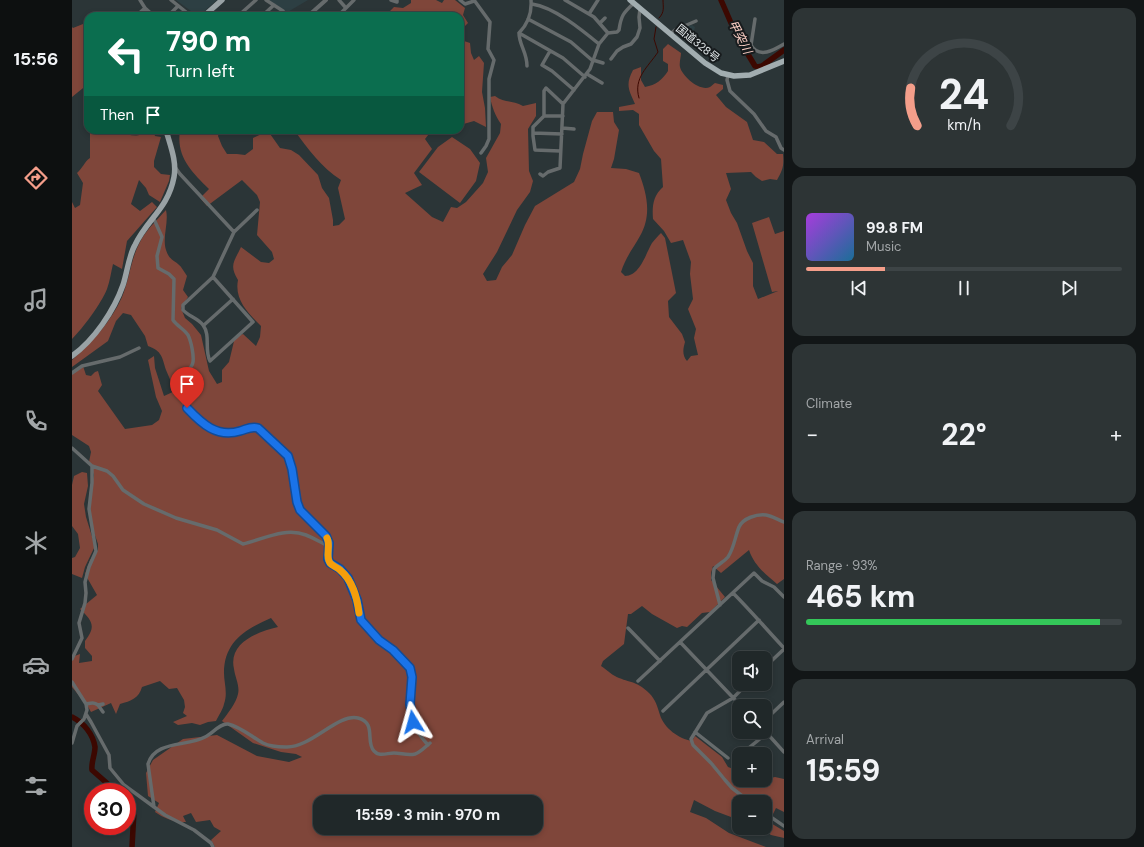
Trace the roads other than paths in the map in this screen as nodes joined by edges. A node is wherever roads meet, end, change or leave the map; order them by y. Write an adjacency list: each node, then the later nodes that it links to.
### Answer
1 (140, 0): 21 (street)
2 (171, 0): 20 (street)
3 (222, 0): 28 (main road)
4 (256, 0): 29 (street)
5 (266, 0): 18 (street)
6 (326, 0): 32 (street)
7 (339, 0): 22 (street)
8 (354, 0): 22 (street)
9 (391, 0): 10 (street)
10 (397, 0)
11 (460, 0): 15 (street)
12 (541, 0): 19 (street)
13 (565, 0): 34 (street)
14 (598, 0): 34 (street)
15 (474, 1): 67 (street)
16 (532, 2): 19 (street); 36 (street)
17 (632, 2): 23 (highway, 国道328号); 41 (street)
18 (274, 5): 30 (street); 31 (street)
19 (541, 5): 43 (street)
20 (178, 6): 26 (street); 27 (street)
21 (145, 8): 24 (street); 25 (street)
22 (346, 8): 33 (street)
23 (640, 9): 42 (highway, 国道328号); 46 (street)
24 (140, 12)
25 (150, 12)
26 (172, 12)
27 (186, 12)
28 (208, 12)
29 (242, 12)
30 (266, 12)
31 (283, 12)
32 (312, 12)
33 (342, 12)
34 (589, 14): 39 (street)
35 (605, 18): 39 (street)
36 (528, 19): 40 (street); 47 (street)
37 (756, 19): 44 (street)
38 (696, 21): 42 (street)
39 (600, 23): 41 (street)
40 (519, 33): 45 (street); 50 (street)
41 (608, 33): 43 (street)
42 (670, 34): 51 (highway, 国道328号)
43 (599, 44): 47 (street)
44 (784, 44)
45 (550, 51): 52 (street); 54 (street)
46 (611, 59)
47 (593, 60): 49 (street); 52 (street)
48 (784, 61): 51 (highway, 国道328号)
49 (603, 63)
50 (527, 66)
51 (728, 75): 65 (street)
52 (586, 76): 53 (street); 54 (street)
53 (602, 83)
54 (574, 90): 55 (street)
55 (564, 104): 56 (street); 57 (street)
56 (544, 116): 57 (street); 60 (street)
57 (563, 116): 58 (street)
58 (562, 128): 59 (street); 63 (street)
59 (574, 129)
60 (533, 132): 63 (street); 66 (street)
61 (167, 134): 64 (main road)
62 (169, 134): 64 (street)
63 (562, 134): 66 (street)
64 (168, 140): 68 (main road)
65 (783, 148)
66 (560, 151): 69 (street)
67 (481, 154)
68 (175, 167): 71 (main road); 72 (street)
69 (540, 174)
70 (257, 210): 72 (street)
71 (153, 217): 77 (main road); 82 (street)
72 (234, 232): 73 (street)
73 (212, 277): 74 (street); 75 (street)
74 (233, 299): 75 (street); 75 (street)
75 (204, 326)
76 (139, 348): 78 (street)
77 (72, 356)
78 (72, 373)
79 (72, 448): 80 (street)
80 (92, 466): 82 (street); 90 (street)
81 (784, 522): 85 (street)
82 (329, 546): 116 (street)
83 (733, 593): 84 (street); 85 (street); 86 (street)
84 (784, 597)
85 (720, 605): 88 (street)
86 (759, 620): 89 (street); 93 (street)
87 (628, 628): 92 (street)
88 (680, 642): 92 (street); 93 (street)
89 (784, 649): 91 (street)
90 (72, 659)
91 (772, 660)
92 (660, 661): 94 (street)
93 (706, 670): 97 (street); 102 (street)
94 (638, 681)
95 (72, 682): 99 (street)
96 (740, 691): 97 (street)
97 (733, 698): 106 (street)
98 (784, 702): 104 (street)
99 (86, 704): 101 (street); 105 (street)
100 (103, 704): 101 (street)
101 (98, 705): 103 (street)
102 (663, 711)
103 (103, 712)
104 (772, 713)
105 (86, 714): 109 (street); 116 (street)
106 (695, 732): 114 (street); 115 (street)
107 (758, 739): 111 (street)
108 (772, 739): 112 (street)
109 (72, 743)
110 (784, 744): 112 (street)
111 (749, 747)
112 (780, 748): 113 (street)
113 (784, 752)
114 (728, 758)
115 (741, 795)
116 (154, 807): 119 (street)
117 (772, 818): 118 (street)
118 (784, 826)
119 (213, 847)

